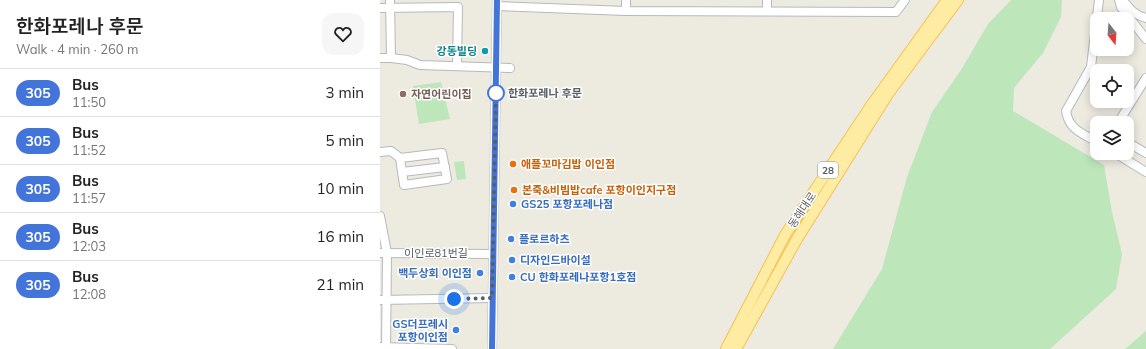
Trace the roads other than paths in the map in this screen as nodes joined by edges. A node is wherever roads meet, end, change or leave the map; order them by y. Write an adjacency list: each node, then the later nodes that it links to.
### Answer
1 (626, 0): 12 (street)
2 (767, 0): 13 (street)
3 (905, 0): 13 (street)
4 (947, 0): 40 (main road, 동해대로 / 28)
5 (958, 0): 41 (main road)
6 (1099, 0): 23 (street)
7 (1120, 0): 15 (street)
8 (1123, 0): 14 (street)
9 (497, 3): 12 (street); 19 (street)
10 (390, 4): 11 (street); 17 (street); 18 (street)
11 (380, 8)
12 (626, 11): 13 (street)
13 (767, 11)
14 (1146, 18)
15 (1146, 39)
16 (380, 58): 17 (street)
17 (391, 58): 18 (street)
18 (457, 66): 19 (street)
19 (497, 68): 20 (street); 34 (street)
20 (510, 68)
21 (1146, 78): 22 (street)
22 (1122, 116)
23 (1090, 138)
24 (1134, 146): 26 (street)
25 (380, 152): 27 (street)
26 (1146, 153)
27 (400, 158): 29 (street); 30 (street)
28 (1127, 160): 31 (street)
29 (445, 167): 30 (street); 30 (street)
30 (402, 172)
31 (1146, 172)
32 (380, 216): 33 (street)
33 (384, 253): 34 (street, 이인로81번길); 36 (street)
34 (492, 254): 35 (street)
35 (492, 298): 36 (street); 39 (street)
36 (383, 300): 37 (street)
37 (384, 348): 38 (street)
38 (452, 349)
39 (492, 349)
40 (726, 349)
41 (736, 349)

